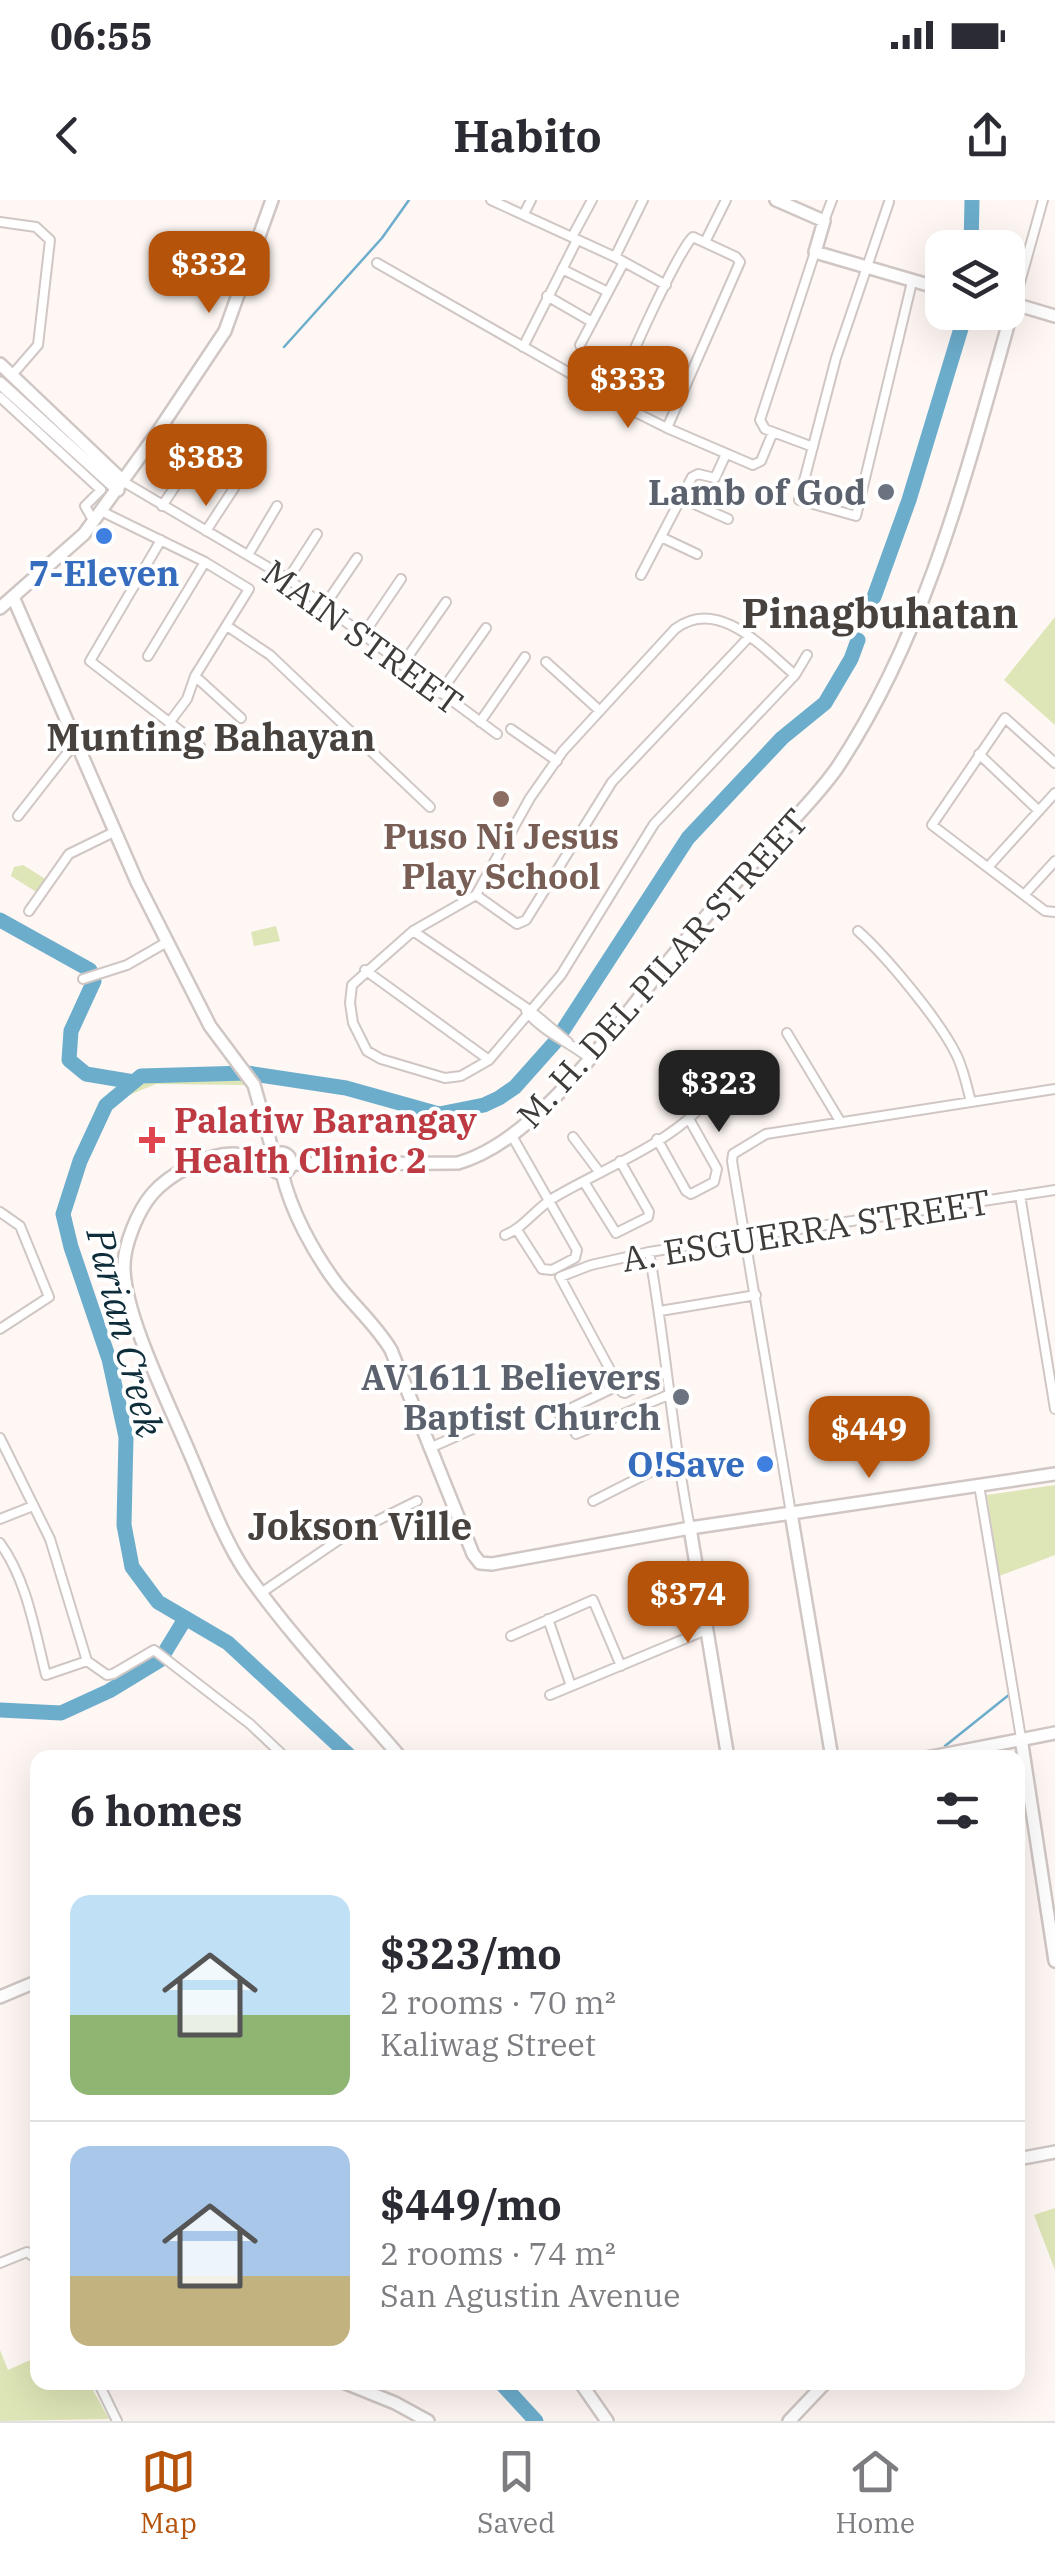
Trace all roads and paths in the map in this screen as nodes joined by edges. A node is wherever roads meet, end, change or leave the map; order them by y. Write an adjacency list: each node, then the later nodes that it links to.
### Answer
1 (272, 200): 45 (street)
2 (490, 200): 11 (street)
3 (531, 200): 11 (street)
4 (592, 200): 14 (street)
5 (642, 200): 18 (street)
6 (726, 200): 15 (street)
7 (776, 200): 12 (street)
8 (832, 200): 12 (street)
9 (1043, 200): 17 (street, M. H. DEL PILAR STREET)
10 (889, 202): 20 (street)
11 (524, 214): 14 (street)
12 (824, 221): 16 (street)
13 (0, 222): 35 (street)
14 (574, 238): 18 (street); 21 (street)
15 (705, 242): 23 (street); 38 (street)
16 (816, 252): 20 (street); 39 (street)
17 (1025, 258)
18 (620, 259): 23 (street); 25 (street)
19 (378, 263): 32 (street)
20 (866, 268): 22 (street); 40 (street)
21 (562, 269): 25 (street); 26 (street)
22 (912, 282): 24 (street); 40 (street)
23 (666, 284): 38 (street)
24 (925, 285)
25 (608, 292): 29 (street)
26 (547, 296): 29 (street); 32 (street)
27 (1025, 307): 28 (street)
28 (1055, 316)
29 (592, 322): 31 (street)
30 (1004, 330): 69 (street, M. H. DEL PILAR STREET)
31 (580, 345)
32 (523, 347): 34 (street)
33 (0, 364): 35 (street)
34 (580, 379)
35 (17, 380): 37 (street); 42 (street)
36 (0, 383): 37 (street)
37 (6, 396): 42 (street)
38 (666, 428): 41 (street)
39 (773, 432): 40 (street); 41 (street)
40 (813, 447)
41 (726, 454): 46 (street)
42 (81, 457): 45 (street); 49 (street)
43 (194, 458): 47 (street)
44 (238, 482): 51 (street)
45 (121, 486): 47 (street, MAIN STREET); 49 (street)
46 (682, 498): 50 (street); 53 (street)
47 (162, 506): 51 (street, MAIN STREET)
48 (277, 506): 55 (street)
49 (99, 517): 54 (street); 62 (street)
50 (728, 518)
51 (206, 531): 55 (street, MAIN STREET)
52 (317, 534): 60 (street)
53 (662, 537): 56 (street); 59 (street)
54 (161, 540): 58 (street); 83 (street)
55 (248, 554): 60 (street, MAIN STREET)
56 (697, 554)
57 (357, 558): 64 (street)
58 (205, 562): 67 (street); 72 (street)
59 (641, 575)
60 (288, 579): 64 (street, MAIN STREET)
61 (401, 580): 70 (street)
62 (13, 597): 65 (street); 86 (street)
63 (446, 602): 76 (street)
64 (324, 606): 70 (street, MAIN STREET)
65 (0, 608)
66 (876, 617): 69 (street)
67 (227, 626): 78 (street); 92 (street)
68 (486, 628): 79 (street)
69 (910, 630): 109 (street, M. H. DEL PILAR STREET)
70 (362, 634): 76 (street, MAIN STREET)
71 (749, 637): 77 (street); 80 (street); 98 (street)
72 (148, 656)
73 (806, 656): 77 (street)
74 (524, 657): 82 (street)
75 (546, 662): 80 (street)
76 (402, 665): 79 (street, MAIN STREET)
77 (794, 675): 107 (street)
78 (195, 676): 81 (street); 83 (street)
79 (440, 693): 82 (street, MAIN STREET)
80 (600, 711): 89 (street)
81 (242, 718)
82 (480, 722): 85 (street, MAIN STREET)
83 (170, 723): 87 (street)
84 (510, 729): 89 (street)
85 (497, 734)
86 (76, 743): 94 (street); 95 (street)
87 (200, 746)
88 (979, 754): 90 (street); 93 (street); 97 (street)
89 (557, 761): 98 (street)
90 (1055, 763)
91 (1055, 793): 93 (street)
92 (430, 807)
93 (1038, 812): 97 (street)
94 (18, 816)
95 (114, 832): 100 (street); 104 (street)
96 (1055, 860): 99 (street)
97 (988, 867): 99 (street)
98 (476, 895): 102 (street)
99 (1024, 895): 101 (street)
100 (30, 910)
101 (1055, 912)
102 (413, 931): 105 (street); 107 (street)
103 (858, 931): 112 (street)
104 (167, 942): 106 (street); 119 (street)
105 (365, 970): 110 (street); 110 (street)
106 (88, 978)
107 (528, 1012): 109 (street); 110 (street)
108 (787, 1034): 115 (street)
109 (589, 1058): 116 (street, M. H. DEL PILAR STREET)
110 (489, 1060)
111 (1055, 1088): 112 (street)
112 (971, 1102): 115 (street)
113 (697, 1111): 114 (street)
114 (689, 1120): 118 (street); 118 (street)
115 (840, 1121): 130 (street)
116 (512, 1136): 121 (street, M. H. DEL PILAR STREET); 126 (street)
117 (573, 1137): 122 (street)
118 (656, 1140): 120 (street)
119 (272, 1159): 121 (street); 155 (street)
120 (620, 1161): 122 (street); 123 (street)
121 (287, 1168): 144 (street)
122 (600, 1172): 123 (street)
123 (584, 1182): 126 (street)
124 (1055, 1190): 125 (street, A. ESGUERRA STREET)
125 (1020, 1195): 130 (street, A. ESGUERRA STREET); 136 (street)
126 (550, 1199): 128 (street); 128 (street)
127 (0, 1212): 134 (street)
128 (517, 1230): 129 (street)
129 (505, 1235)
130 (746, 1237): 131 (street, A. ESGUERRA STREET); 132 (street)
131 (650, 1252): 133 (street); 137 (street, A. ESGUERRA STREET)
132 (756, 1295): 133 (street); 151 (street)
133 (660, 1310): 135 (street)
134 (0, 1329)
135 (666, 1372): 137 (street); 138 (street)
136 (1052, 1372): 139 (street)
137 (616, 1386): 141 (street)
138 (668, 1395): 142 (street); 145 (street)
139 (1055, 1408)
140 (506, 1414): 144 (street)
141 (559, 1414)
142 (576, 1434)
143 (0, 1438): 150 (street)
144 (432, 1447): 153 (street)
145 (676, 1459): 148 (street); 153 (street)
146 (1055, 1474): 147 (street)
147 (979, 1485): 151 (street); 164 (street)
148 (593, 1501)
149 (417, 1502): 155 (street)
150 (33, 1506): 152 (street); 159 (street)
151 (792, 1513): 153 (street); 168 (street)
152 (0, 1518)
153 (690, 1528): 157 (street)
154 (0, 1543): 159 (street)
155 (261, 1593): 166 (street)
156 (548, 1620): 158 (street); 160 (street); 161 (street)
157 (706, 1630): 160 (street); 167 (street)
158 (511, 1636)
159 (87, 1660): 165 (street)
160 (621, 1666): 161 (street)
161 (572, 1686): 162 (street)
162 (550, 1695)
163 (1055, 1733): 164 (street)
164 (1021, 1738): 169 (street); 170 (street)
165 (278, 1750)
166 (394, 1750)
167 (727, 1750)
168 (831, 1750)
169 (964, 1750)
170 (1022, 1750)
171 (1025, 1795): 172 (street)
172 (1055, 1961)
173 (30, 1984): 174 (street)
174 (0, 1997)
175 (1055, 2152): 176 (street)
176 (1025, 2158)
177 (30, 2255): 178 (street)
178 (0, 2263)
179 (102, 2390): 184 (street)
180 (363, 2390): 183 (street)
181 (586, 2390): 185 (street)
182 (818, 2390): 186 (street)
183 (424, 2420)
184 (118, 2421)
185 (607, 2421)
186 (789, 2421)

